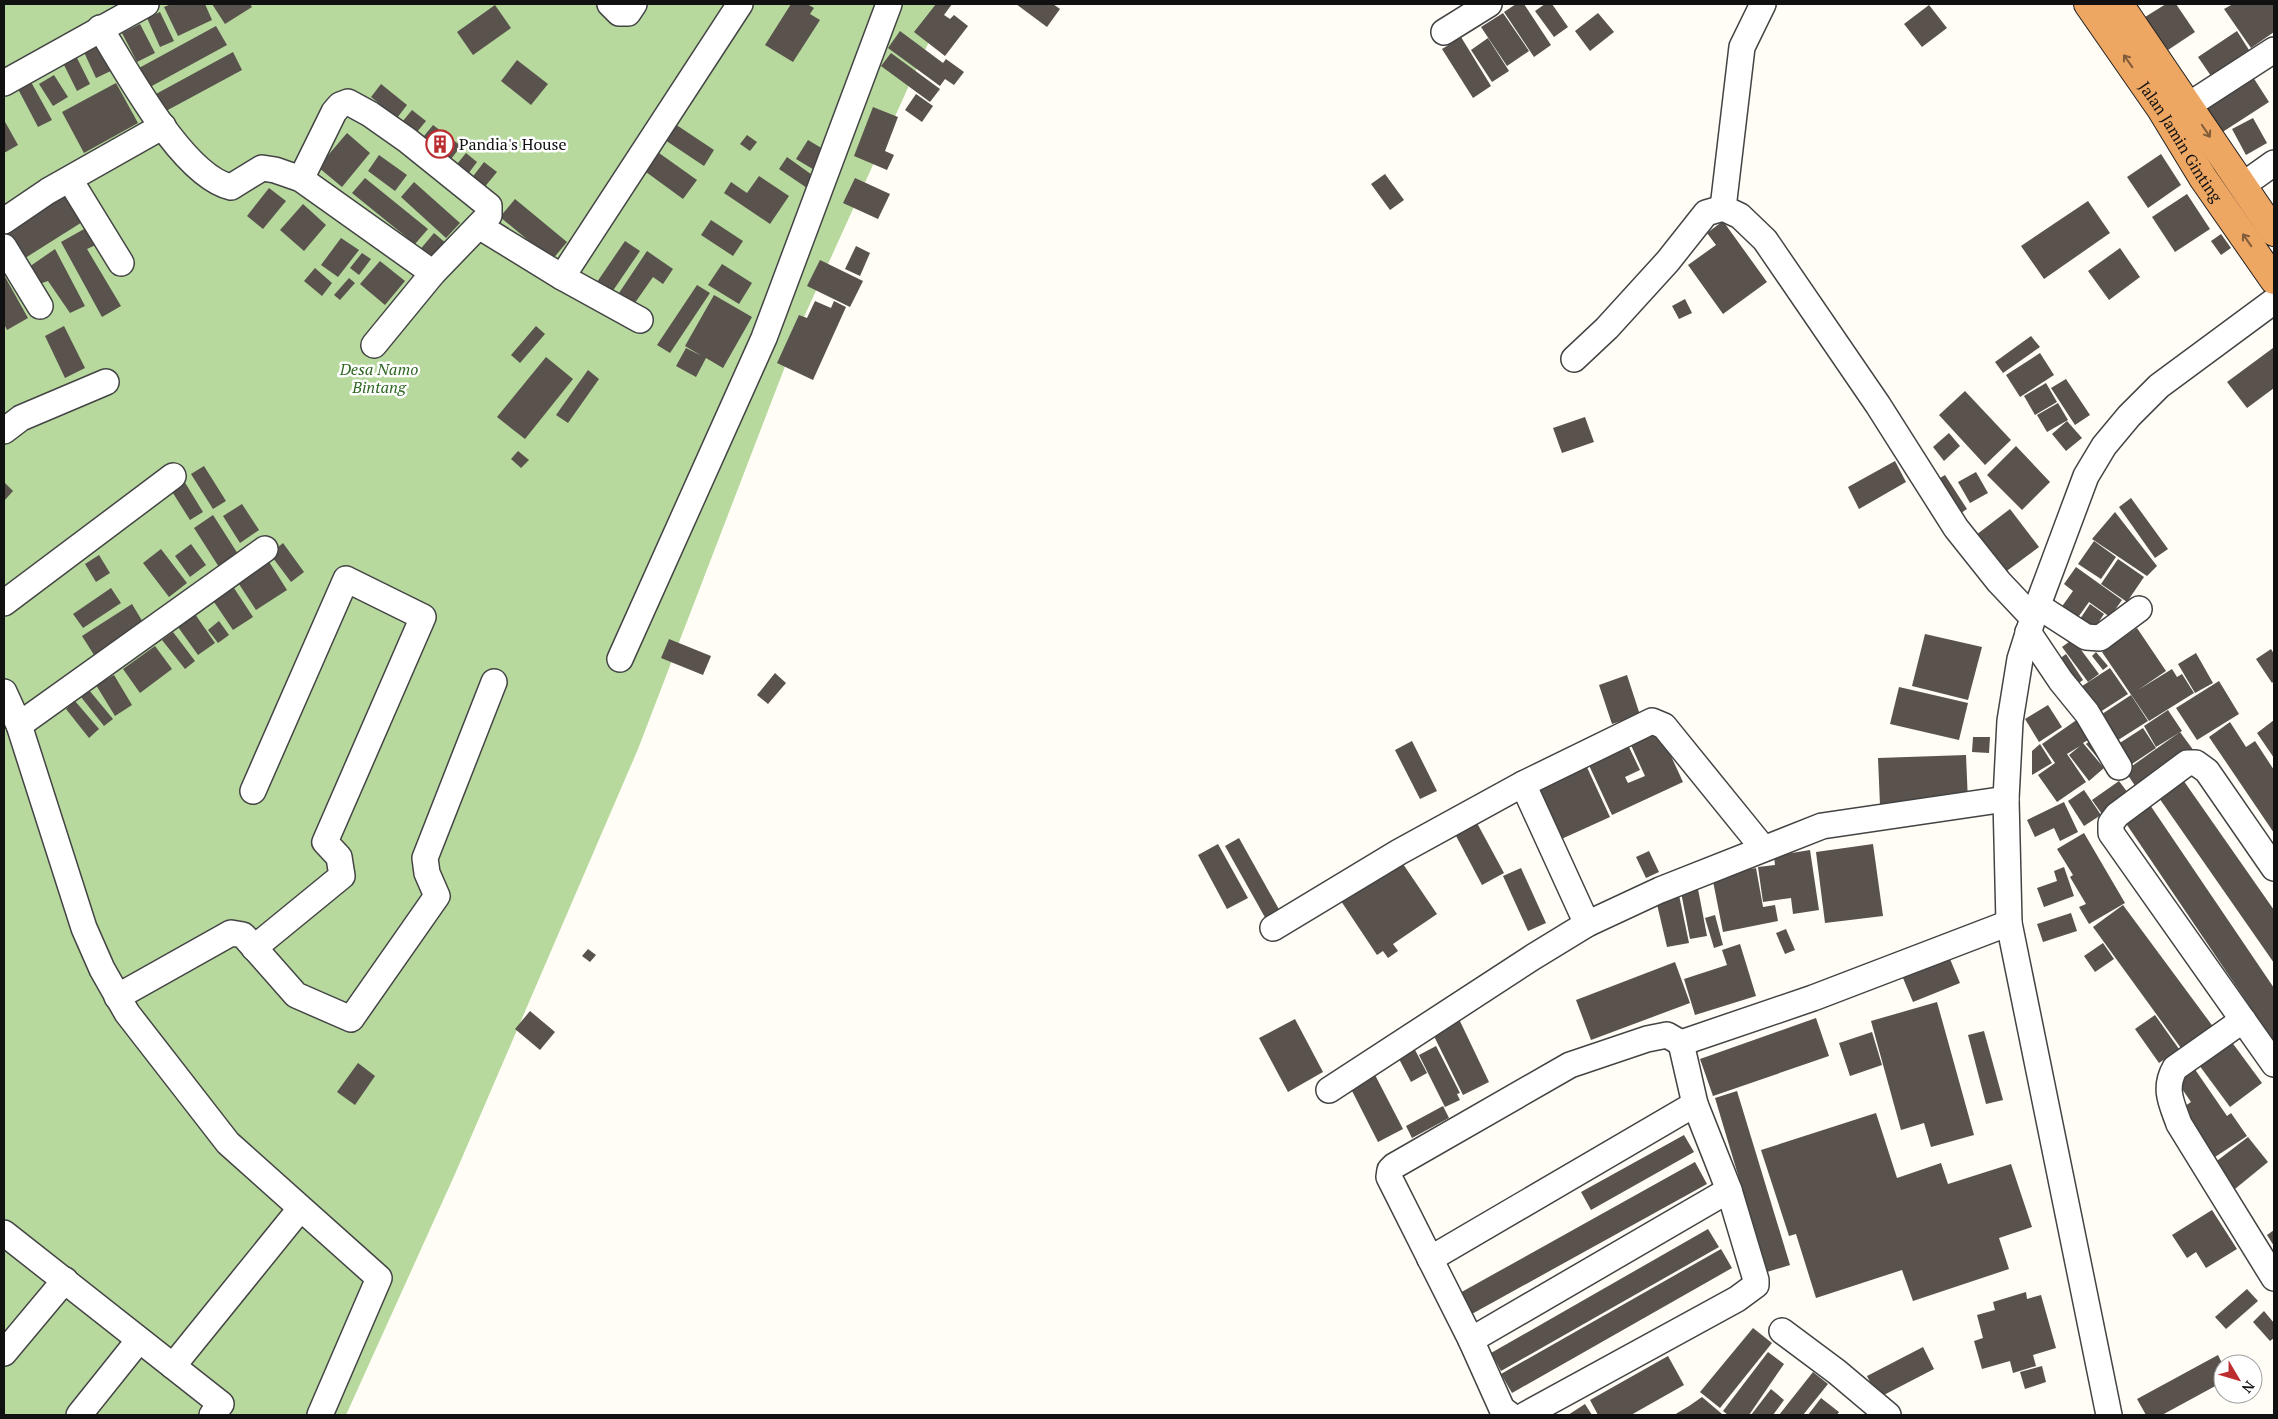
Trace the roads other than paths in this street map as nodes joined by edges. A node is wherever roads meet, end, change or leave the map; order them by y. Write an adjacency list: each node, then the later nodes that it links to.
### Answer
1 (146, 4): 10 (street)
2 (610, 4): 3 (street)
3 (634, 4)
4 (740, 4): 28 (street)
5 (889, 4): 41 (street)
6 (1489, 4): 11 (street)
7 (1763, 4): 20 (street)
8 (2088, 4): 27 (highway, Jalan Jamin Ginting, one-way to 8)
9 (2119, 4): 14 (highway, Jalan Jamin Ginting)
10 (100, 28): 13 (street); 15 (street)
11 (1444, 32)
12 (2274, 50): 14 (street)
13 (4, 83)
14 (2189, 105): 19 (highway, Jalan Jamin Ginting, one-way to 19)
15 (163, 126): 17 (street); 18 (street)
16 (2274, 164): 19 (street)
17 (300, 179): 22 (street); 26 (street)
18 (70, 180): 21 (street); 25 (street)
19 (2243, 184): 23 (highway, Jalan Jamin Ginting)
20 (1723, 208): 33 (street); 40 (street)
21 (4, 221)
22 (479, 226): 26 (street); 28 (street)
23 (2274, 232)
24 (4, 247): 30 (street)
25 (121, 263)
26 (433, 273): 32 (street)
27 (2272, 273)
28 (562, 277): 31 (street)
29 (2274, 301): 40 (street)
30 (40, 306)
31 (640, 320)
32 (374, 345)
33 (1574, 359)
34 (106, 382): 35 (street)
35 (4, 431)
36 (173, 476): 38 (street)
37 (265, 549): 44 (street)
38 (4, 603)
39 (2139, 609): 40 (street)
40 (2033, 619): 45 (street); 48 (street)
41 (620, 659)
42 (494, 682): 54 (street)
43 (4, 692): 44 (street)
44 (19, 726): 55 (street)
45 (2119, 766)
46 (1523, 784): 49 (street); 52 (street); 53 (street)
47 (253, 791): 54 (street)
48 (2006, 799): 49 (street); 51 (street)
49 (1763, 848): 52 (street)
50 (2274, 868): 56 (street)
51 (2009, 923): 57 (street); 78 (street)
52 (1587, 924): 59 (street)
53 (1273, 928)
54 (254, 948): 55 (street)
55 (117, 997): 62 (street)
56 (2243, 1020): 58 (street); 65 (street)
57 (1681, 1043): 60 (street); 64 (street)
58 (2274, 1064)
59 (1329, 1090)
60 (1696, 1104): 61 (street); 64 (street)
61 (1729, 1190): 69 (street); 76 (street)
62 (300, 1209): 71 (street); 74 (street)
63 (4, 1232): 66 (street)
64 (1430, 1259): 69 (street)
65 (2274, 1278)
66 (65, 1280): 68 (street); 70 (street)
67 (1782, 1331): 77 (street)
68 (139, 1340): 71 (street); 72 (street)
69 (1471, 1340): 75 (street)
70 (4, 1352)
71 (173, 1366): 73 (street)
72 (78, 1415)
73 (212, 1415)
74 (320, 1415)
75 (1510, 1415)
76 (1525, 1415)
77 (1888, 1415)
78 (2109, 1415)

